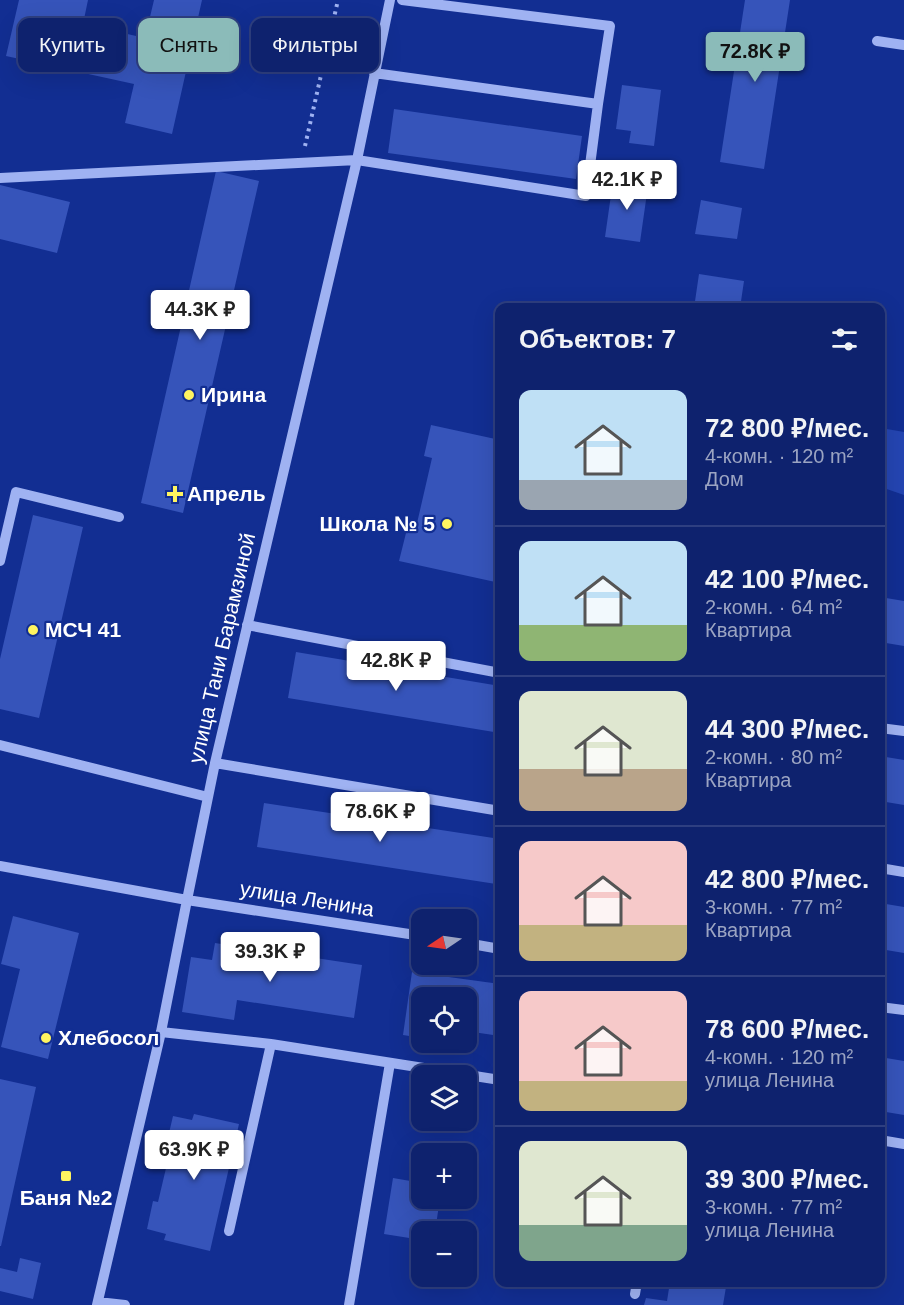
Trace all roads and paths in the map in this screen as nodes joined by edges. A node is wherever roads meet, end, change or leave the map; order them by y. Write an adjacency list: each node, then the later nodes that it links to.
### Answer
1 (338, 0): 9 (path)
2 (390, 0): 6 (street, улица Тани Барамзиной)
3 (402, 0): 7 (street)
4 (877, 41): 5 (street)
5 (904, 45)
6 (374, 73): 7 (street); 8 (street, улица Тани Барамзиной)
7 (598, 104): 8 (street)
8 (357, 160): 9 (street); 13 (street, улица Тани Барамзиной)
9 (302, 162): 10 (street)
10 (0, 178)
11 (119, 517): 12 (street)
12 (0, 561)
13 (247, 625): 14 (street); 18 (street, улица Тани Барамзиной)
14 (495, 672)
15 (885, 729): 16 (street)
16 (904, 731)
17 (0, 745): 19 (street)
18 (215, 763): 19 (street, улица Тани Барамзиной); 20 (street)
19 (208, 797): 24 (street, улица Тани Барамзиной)
20 (495, 810)
21 (0, 866): 24 (street, улица Ленина)
22 (885, 869): 23 (street)
23 (904, 872)
24 (186, 900): 25 (street, улица Ленина); 30 (street, улица Тани Барамзиной)
25 (411, 934)
26 (477, 946): 27 (street)
27 (495, 948)
28 (885, 1008): 29 (street)
29 (904, 1010)
30 (161, 1032): 31 (street); 37 (street, улица Тани Барамзиной)
31 (271, 1044): 32 (street); 36 (street)
32 (390, 1062): 33 (street); 39 (street)
33 (495, 1079)
34 (885, 1141): 35 (street)
35 (904, 1144)
36 (229, 1231)
37 (98, 1303): 38 (street)
38 (125, 1305)
39 (349, 1305)

